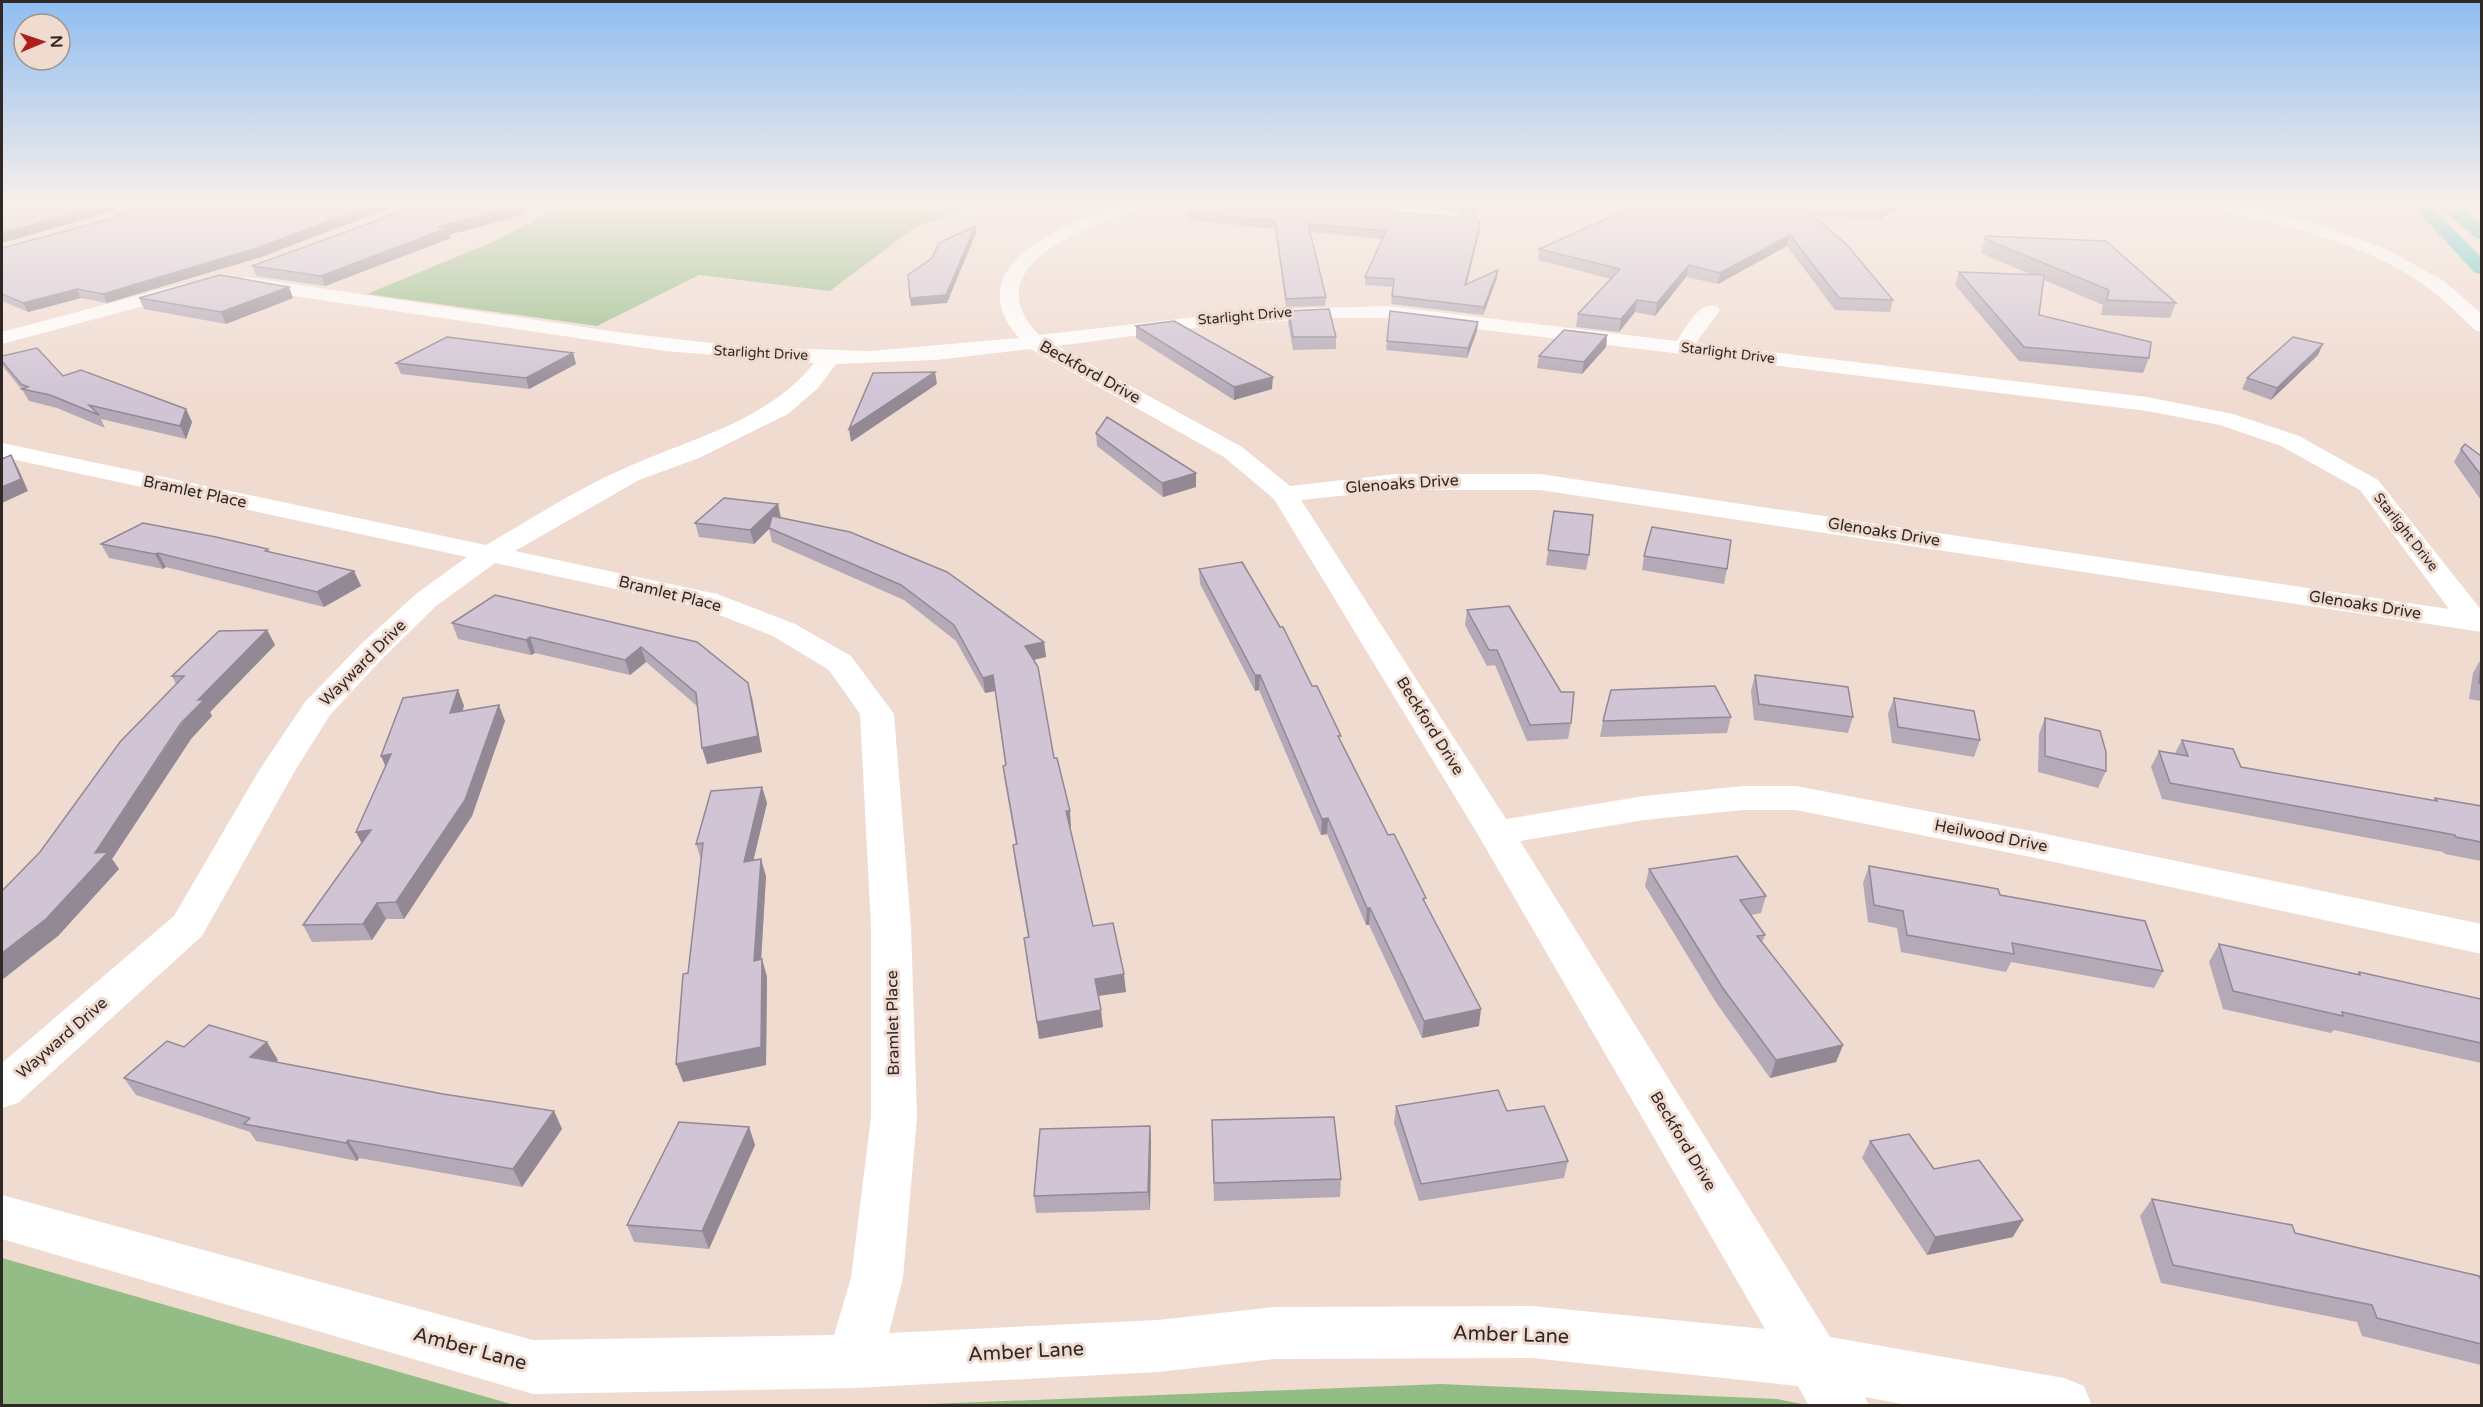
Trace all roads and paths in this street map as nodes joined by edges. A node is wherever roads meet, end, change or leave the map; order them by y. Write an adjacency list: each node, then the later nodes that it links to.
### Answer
1 (258, 267): 4 (street)
2 (1021, 267): 8 (street, Beckford Drive)
3 (2406, 267): 6 (street)
4 (218, 279): 7 (street); 10 (street, Starlight Drive)
5 (1710, 310): 9 (street)
6 (2481, 326)
7 (2, 338)
8 (1034, 342): 9 (street, Starlight Drive); 10 (street, Starlight Drive); 12 (street, Beckford Drive)
9 (1682, 348): 14 (street, Starlight Drive)
10 (830, 357): 13 (street, Wayward Drive)
11 (2, 450): 13 (street, Bramlet Place)
12 (1284, 494): 14 (street, Glenoaks Drive); 15 (street, Beckford Drive)
13 (491, 553): 17 (street, Wayward Drive); 19 (street, Bramlet Place)
14 (2478, 622)
15 (1496, 833): 16 (street, Heilwood Drive); 20 (street, Beckford Drive)
16 (2481, 939)
17 (2, 1090)
18 (2, 1217): 19 (street, Amber Lane)
19 (854, 1361): 20 (street, Amber Lane)
20 (1816, 1361): 21 (street, Beckford Drive); 22 (street, Amber Lane)
21 (1841, 1406)
22 (2064, 1406)

